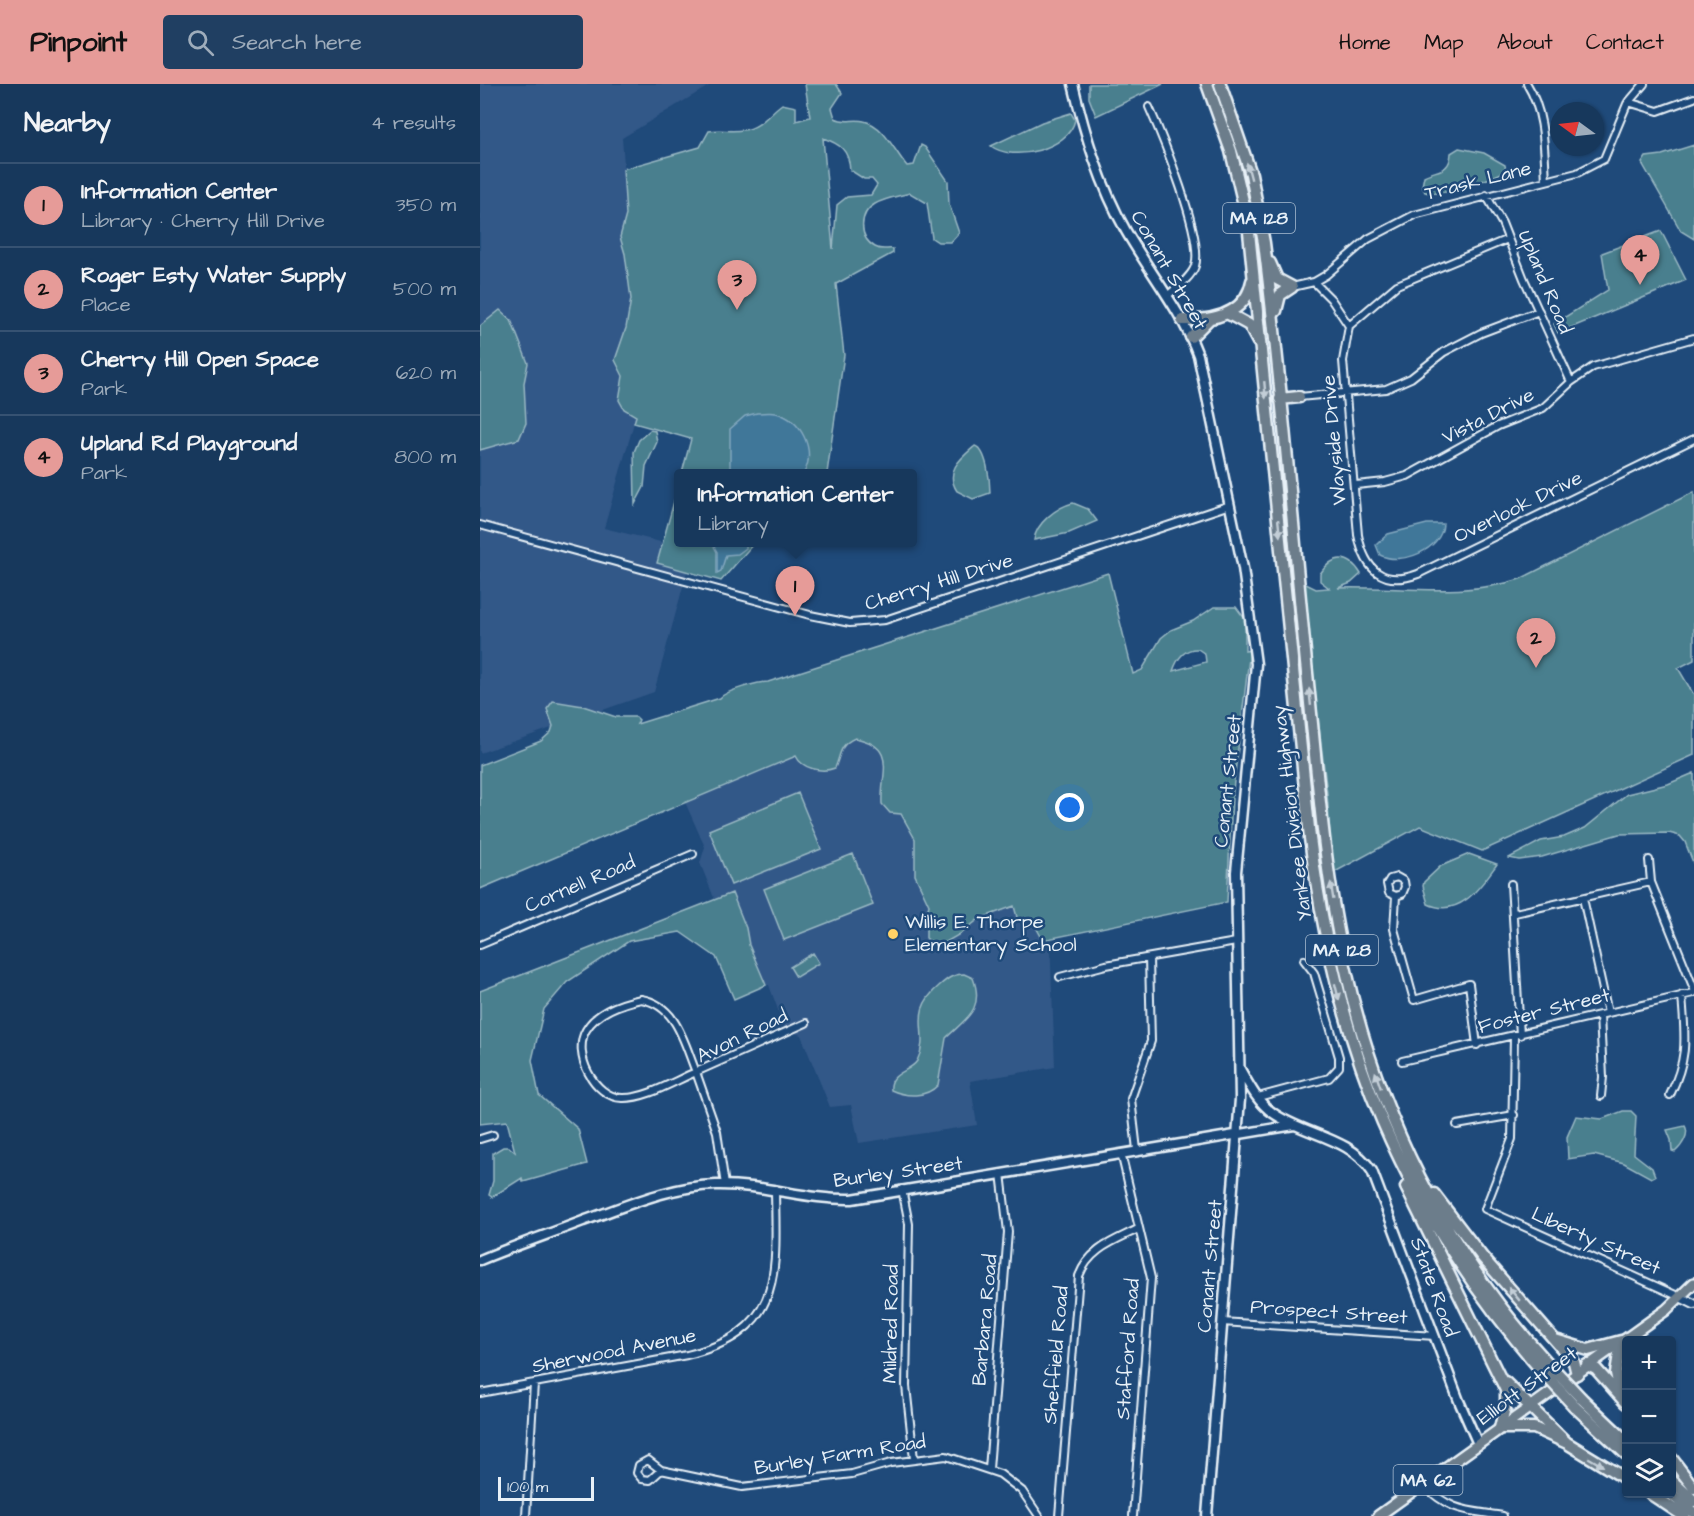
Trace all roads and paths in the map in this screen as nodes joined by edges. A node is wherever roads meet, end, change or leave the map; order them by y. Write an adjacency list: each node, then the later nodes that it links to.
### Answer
1 (1072, 84): 16 (main road, Conant Street)
2 (1207, 84): 13 (highway, Yankee Division Highway / MA 128)
3 (1220, 84): 12 (highway, Yankee Division Highway / MA 128, one-way to 3)
4 (1527, 84): 9 (street)
5 (1644, 84): 7 (street, Trask Lane)
6 (1694, 98): 7 (street)
7 (1628, 102): 9 (street, Trask Lane)
8 (1149, 107): 16 (street)
9 (1546, 181): 10 (street, Trask Lane)
10 (1486, 195): 11 (street, Upland Road); 14 (street, Trask Lane)
11 (1508, 239): 17 (street, Upland Road); 21 (street)
12 (1264, 243): 15 (highway); 22 (highway, Yankee Division Highway / MA 128)
13 (1254, 269): 18 (highway); 25 (highway, Yankee Division Highway / MA 128)
14 (1314, 282): 15 (street, Trask Lane); 21 (street)
15 (1292, 287): 22 (highway)
16 (1167, 296): 20 (main road, Conant Street)
17 (1539, 311): 26 (street, Upland Road); 27 (street)
18 (1227, 313): 19 (highway); 25 (highway)
19 (1210, 319): 20 (highway); 23 (highway)
20 (1182, 320): 23 (main road, Conant Street)
21 (1349, 326): 27 (street, Wayside Drive)
22 (1274, 333): 29 (highway, Yankee Division Highway / MA 128)
23 (1191, 337): 32 (main road, Conant Street)
24 (1694, 338): 26 (street, Vista Drive)
25 (1261, 349): 62 (highway, Yankee Division Highway / MA 128, one-way to 62)
26 (1571, 382): 31 (street, Vista Drive)
27 (1347, 391): 28 (street); 31 (street, Wayside Drive)
28 (1299, 397): 29 (highway)
29 (1281, 399): 60 (highway, Yankee Division Highway / MA 128, one-way to 29)
30 (1694, 439): 34 (street, Overlook Drive)
31 (1356, 485): 34 (street, Wayside Drive)
32 (1230, 505): 33 (street, Cherry Hill Drive); 42 (main road, Conant Street)
33 (480, 525)
34 (1361, 552)
35 (693, 854): 43 (street, Cornell Road)
36 (1649, 860): 37 (street)
37 (1651, 882): 40 (street); 47 (street)
38 (1511, 884): 41 (street)
39 (1396, 896): 53 (street)
40 (1583, 898): 41 (street); 49 (street)
41 (1515, 913): 52 (street)
42 (1236, 942): 44 (street); 55 (main road, Conant Street)
43 (480, 945)
44 (1149, 958): 46 (street); 68 (street)
45 (1304, 960): 59 (street)
46 (1060, 977)
47 (1694, 991): 48 (street, Foster Street)
48 (1682, 995): 49 (street, Foster Street); 57 (street)
49 (1608, 1012): 50 (street, Foster Street)
50 (1600, 1015): 52 (street, Foster Street); 58 (street)
51 (806, 1023): 56 (street, Avon Road)
52 (1517, 1036): 53 (street, Foster Street); 61 (street)
53 (1477, 1044): 54 (street, Foster Street)
54 (1402, 1061)
55 (1240, 1069): 59 (main road); 65 (main road, Conant Street)
56 (696, 1072): 56 (street); 71 (street, Avon Road)
57 (1670, 1095)
58 (1601, 1096)
59 (1258, 1097): 63 (main road)
60 (1386, 1101): 81 (highway, one-way to 60); 84 (highway, Yankee Division Highway / MA 128)
61 (1514, 1115): 64 (street); 77 (street, Liberty Street)
62 (1379, 1117): 84 (highway, Yankee Division Highway / MA 128); 86 (highway)
63 (1294, 1125): 65 (main road, Burley Street); 80 (main road, State Road)
64 (1457, 1125)
65 (1238, 1133): 68 (main road, Burley Street); 79 (main road, Conant Street)
66 (494, 1136): 67 (street)
67 (480, 1139)
68 (1137, 1150): 69 (main road, Burley Street)
69 (1120, 1153): 70 (main road, Burley Street); 74 (street, Stafford Road)
70 (1001, 1173): 73 (main road, Burley Street); 100 (street, Barbara Road)
71 (725, 1185): 72 (main road, Burley Street); 75 (main road, Burley Street)
72 (775, 1189): 73 (main road, Burley Street); 87 (street, Sherwood Avenue)
73 (902, 1189): 98 (street, Mildred Road)
74 (1138, 1229): 112 (street, Sheffield Road); 113 (street, Stafford Road)
75 (480, 1260)
76 (1694, 1283): 77 (main road, Elliott Street / MA 62)
77 (1680, 1297): 78 (street, Liberty Street); 82 (main road, Elliott Street / MA 62)
78 (1694, 1304)
79 (1222, 1322): 80 (street, Prospect Street); 114 (main road, Conant Street)
80 (1435, 1336): 96 (main road, State Road)
81 (1552, 1339): 82 (highway); 85 (highway)
82 (1621, 1341): 83 (main road, Elliott Street / MA 62); 89 (highway)
83 (1587, 1365): 85 (main road, Elliott Street / MA 62); 90 (highway)
84 (1543, 1366): 91 (highway, Yankee Division Highway / MA 128, bridge)
85 (1577, 1374): 92 (main road, Elliott Street / MA 62)
86 (1500, 1378): 92 (highway); 93 (highway)
87 (534, 1383): 88 (street, Sherwood Avenue); 110 (street)
88 (480, 1393)
89 (1622, 1393)
90 (1622, 1398)
91 (1578, 1402): 94 (highway, Yankee Division Highway / MA 128); 97 (highway, Yankee Division Highway / MA 128)
92 (1531, 1407): 93 (main road, Elliott Street / MA 62); 95 (highway)
93 (1500, 1428): 95 (highway); 96 (main road, Elliott Street / MA 62)
94 (1622, 1438)
95 (1566, 1443): 102 (highway, one-way to 102)
96 (1478, 1444): 103 (main road, Elliott Street / MA 62)
97 (1622, 1450)
98 (914, 1459): 100 (street, Burley Farm Road); 101 (street, Burley Farm Road)
99 (1676, 1465): 105 (highway)
100 (989, 1469): 111 (street, Burley Farm Road)
101 (661, 1470)
102 (1622, 1477)
103 (1422, 1484): 115 (main road, Elliott Street / MA 62); 116 (street)
104 (1676, 1485): 108 (highway)
105 (1694, 1488)
106 (1657, 1498): 117 (highway)
107 (1676, 1498): 109 (highway)
108 (1694, 1501)
109 (1694, 1513)
110 (526, 1516)
111 (1039, 1516)
112 (1059, 1516)
113 (1133, 1516)
114 (1207, 1516)
115 (1378, 1516)
116 (1503, 1516)
117 (1684, 1516)

